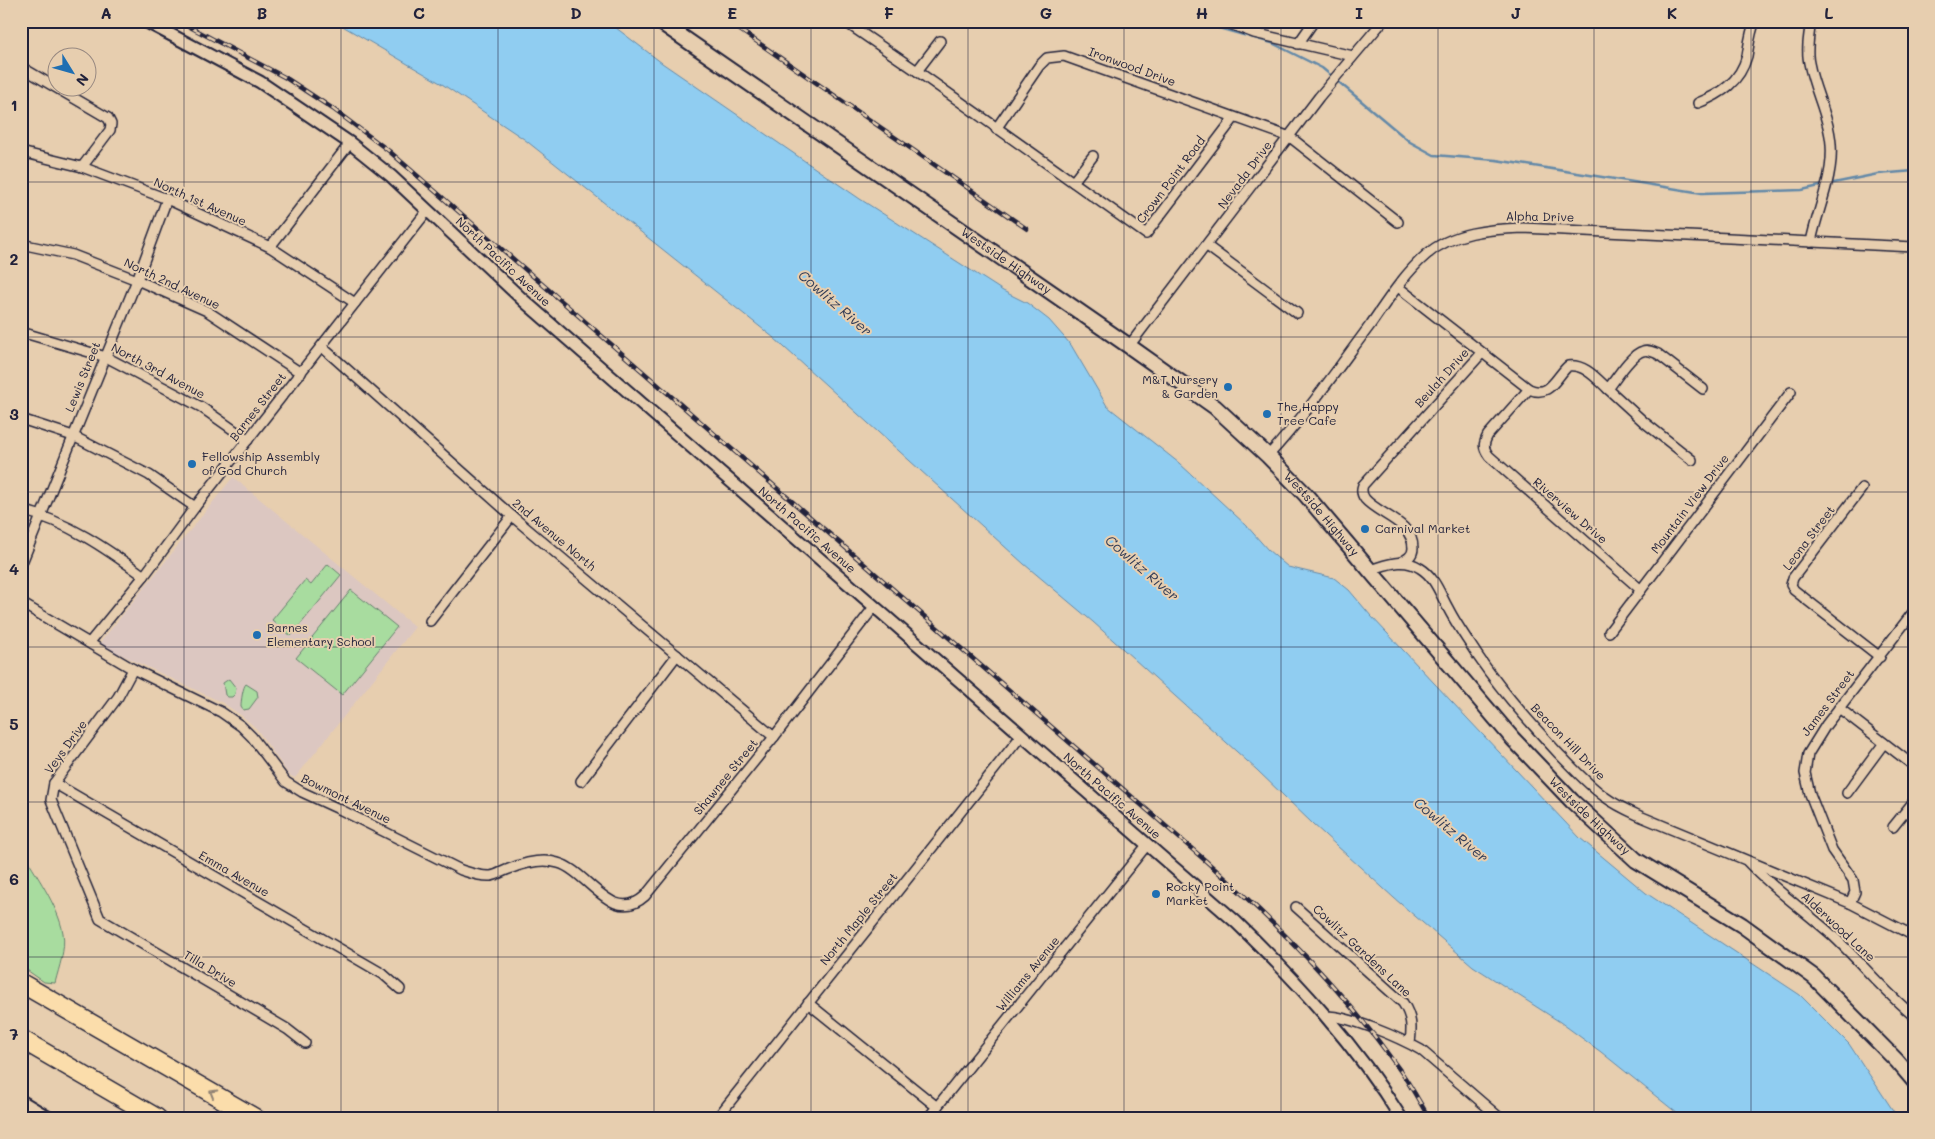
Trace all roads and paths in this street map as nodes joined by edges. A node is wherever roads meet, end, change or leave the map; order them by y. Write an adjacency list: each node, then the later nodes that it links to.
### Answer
1 (145, 21): 18 (street, North Pacific Avenue)
2 (659, 21): 36 (main road, Westside Highway)
3 (844, 21): 13 (street, Crown Point Road)
4 (1222, 21): 10 (street)
5 (1314, 21): 10 (street)
6 (1383, 21): 11 (street, Nevada Drive)
7 (1755, 21): 14 (street)
8 (1811, 21): 26 (street)
9 (940, 41): 13 (street)
10 (1298, 44): 11 (street)
11 (1353, 56): 17 (street, Nevada Drive)
12 (21, 67): 21 (street)
13 (917, 71): 16 (street, Crown Point Road)
14 (1698, 103)
15 (1234, 118): 16 (street, Ironwood Drive); 17 (street, Ironwood Drive); 22 (street, Crown Point Road)
16 (996, 129): 22 (street, Crown Point Road)
17 (1290, 137): 25 (street, Ironwood Drive); 28 (street, Nevada Drive)
18 (350, 143): 24 (street, North Pacific Avenue); 29 (street)
19 (21, 152): 21 (street, North 1st Avenue)
20 (1092, 156): 22 (street)
21 (82, 167): 23 (street, North 1st Avenue)
22 (1073, 182)
23 (167, 199): 29 (street, North 1st Avenue); 31 (street, Lewis Street)
24 (428, 210): 33 (street, Barnes Street); 61 (street, North Pacific Avenue)
25 (1398, 222)
26 (1811, 242): 30 (street, Alpha Drive); 32 (street, Alpha Drive)
27 (21, 244): 31 (street, North 2nd Avenue)
28 (1207, 246): 34 (street); 36 (street, Nevada Drive)
29 (270, 247): 33 (street, North 1st Avenue)
30 (1914, 247)
31 (137, 280): 39 (street, Lewis Street); 40 (street, North 2nd Avenue)
32 (1398, 287): 38 (street); 48 (street, Alpha Drive)
33 (355, 303): 37 (street, Barnes Street)
34 (1297, 313)
35 (21, 332): 39 (street, North 3rd Avenue)
36 (1129, 346): 48 (main road, Westside Highway)
37 (322, 347): 40 (street, Barnes Street); 54 (street, 2nd Avenue North)
38 (1482, 353): 41 (street, Beulah Drive); 55 (street, Beulah Drive)
39 (106, 356): 46 (street, Lewis Street); 47 (street, North 3rd Avenue)
40 (301, 373): 47 (street, Barnes Street)
41 (1529, 389): 42 (street); 59 (street, Riverview Drive)
42 (1608, 389): 43 (street); 49 (street)
43 (1703, 390)
44 (1791, 392): 59 (street, Mountain View Drive)
45 (21, 419): 46 (street)
46 (73, 436): 51 (street); 53 (street, Lewis Street)
47 (248, 440): 51 (street, Barnes Street)
48 (1268, 456): 57 (main road, Westside Highway)
49 (1692, 460)
50 (1862, 488): 67 (street, Leona Street)
51 (195, 507): 58 (street, Barnes Street)
52 (21, 510): 53 (street)
53 (41, 515): 56 (street, Lewis Street); 58 (street)
54 (512, 516): 63 (street); 66 (street, 2nd Avenue North)
55 (1400, 562): 57 (street); 80 (street, Beacon Hill Drive)
56 (21, 565)
57 (1369, 570): 97 (main road, Westside Highway)
58 (144, 576): 65 (street, Barnes Street)
59 (1641, 590): 64 (street, Mountain View Drive)
60 (21, 603): 65 (street)
61 (874, 607): 70 (street, North Pacific Avenue); 71 (street, Shawnee Street)
62 (1914, 612): 67 (street, James Street)
63 (430, 621)
64 (1609, 632)
65 (90, 642): 68 (street)
66 (677, 655): 71 (street, 2nd Avenue North); 74 (street)
67 (1880, 656): 69 (street, James Street)
68 (133, 669): 75 (street, Veys Drive); 81 (street, Bowmont Avenue)
69 (1839, 708): 72 (street); 82 (street, James Street)
70 (1021, 736): 79 (street, North Pacific Avenue); 89 (street, North Maple Street)
71 (774, 738): 81 (street, Shawnee Street)
72 (1884, 743): 73 (street); 76 (street)
73 (1914, 766)
74 (581, 781)
75 (54, 783): 84 (street, Veys Drive); 88 (street, Emma Avenue)
76 (1847, 793)
77 (1914, 801): 78 (street)
78 (1893, 827)
79 (1147, 845): 90 (street, North Pacific Avenue); 100 (street, Williams Avenue)
80 (1744, 858): 82 (street, Beacon Hill Drive); 91 (street, Alderwood Lane)
81 (576, 873)
82 (1850, 903): 85 (street, Beacon Hill Drive)
83 (1296, 907): 95 (street, Cowlitz Gardens Lane)
84 (100, 919): 94 (street, Tilla Drive)
85 (1914, 936)
86 (21, 977): 92 (highway)
87 (21, 983): 92 (highway)
88 (400, 989)
89 (808, 1003): 100 (street); 104 (street, North Maple Street)
90 (1326, 1016): 95 (street); 106 (street, North Pacific Avenue)
91 (1914, 1016)
92 (92, 1024): 103 (highway, one-way to 92)
93 (21, 1039): 98 (highway)
94 (305, 1042)
95 (1410, 1043): 107 (street)
96 (21, 1051): 98 (highway)
97 (1914, 1081)
98 (108, 1089): 102 (highway)
99 (21, 1101): 101 (street)
100 (937, 1107): 105 (street, Williams Avenue)
101 (49, 1118)
102 (157, 1118)
103 (255, 1118)
104 (717, 1118)
105 (928, 1118)
106 (1401, 1118)
107 (1500, 1118)

